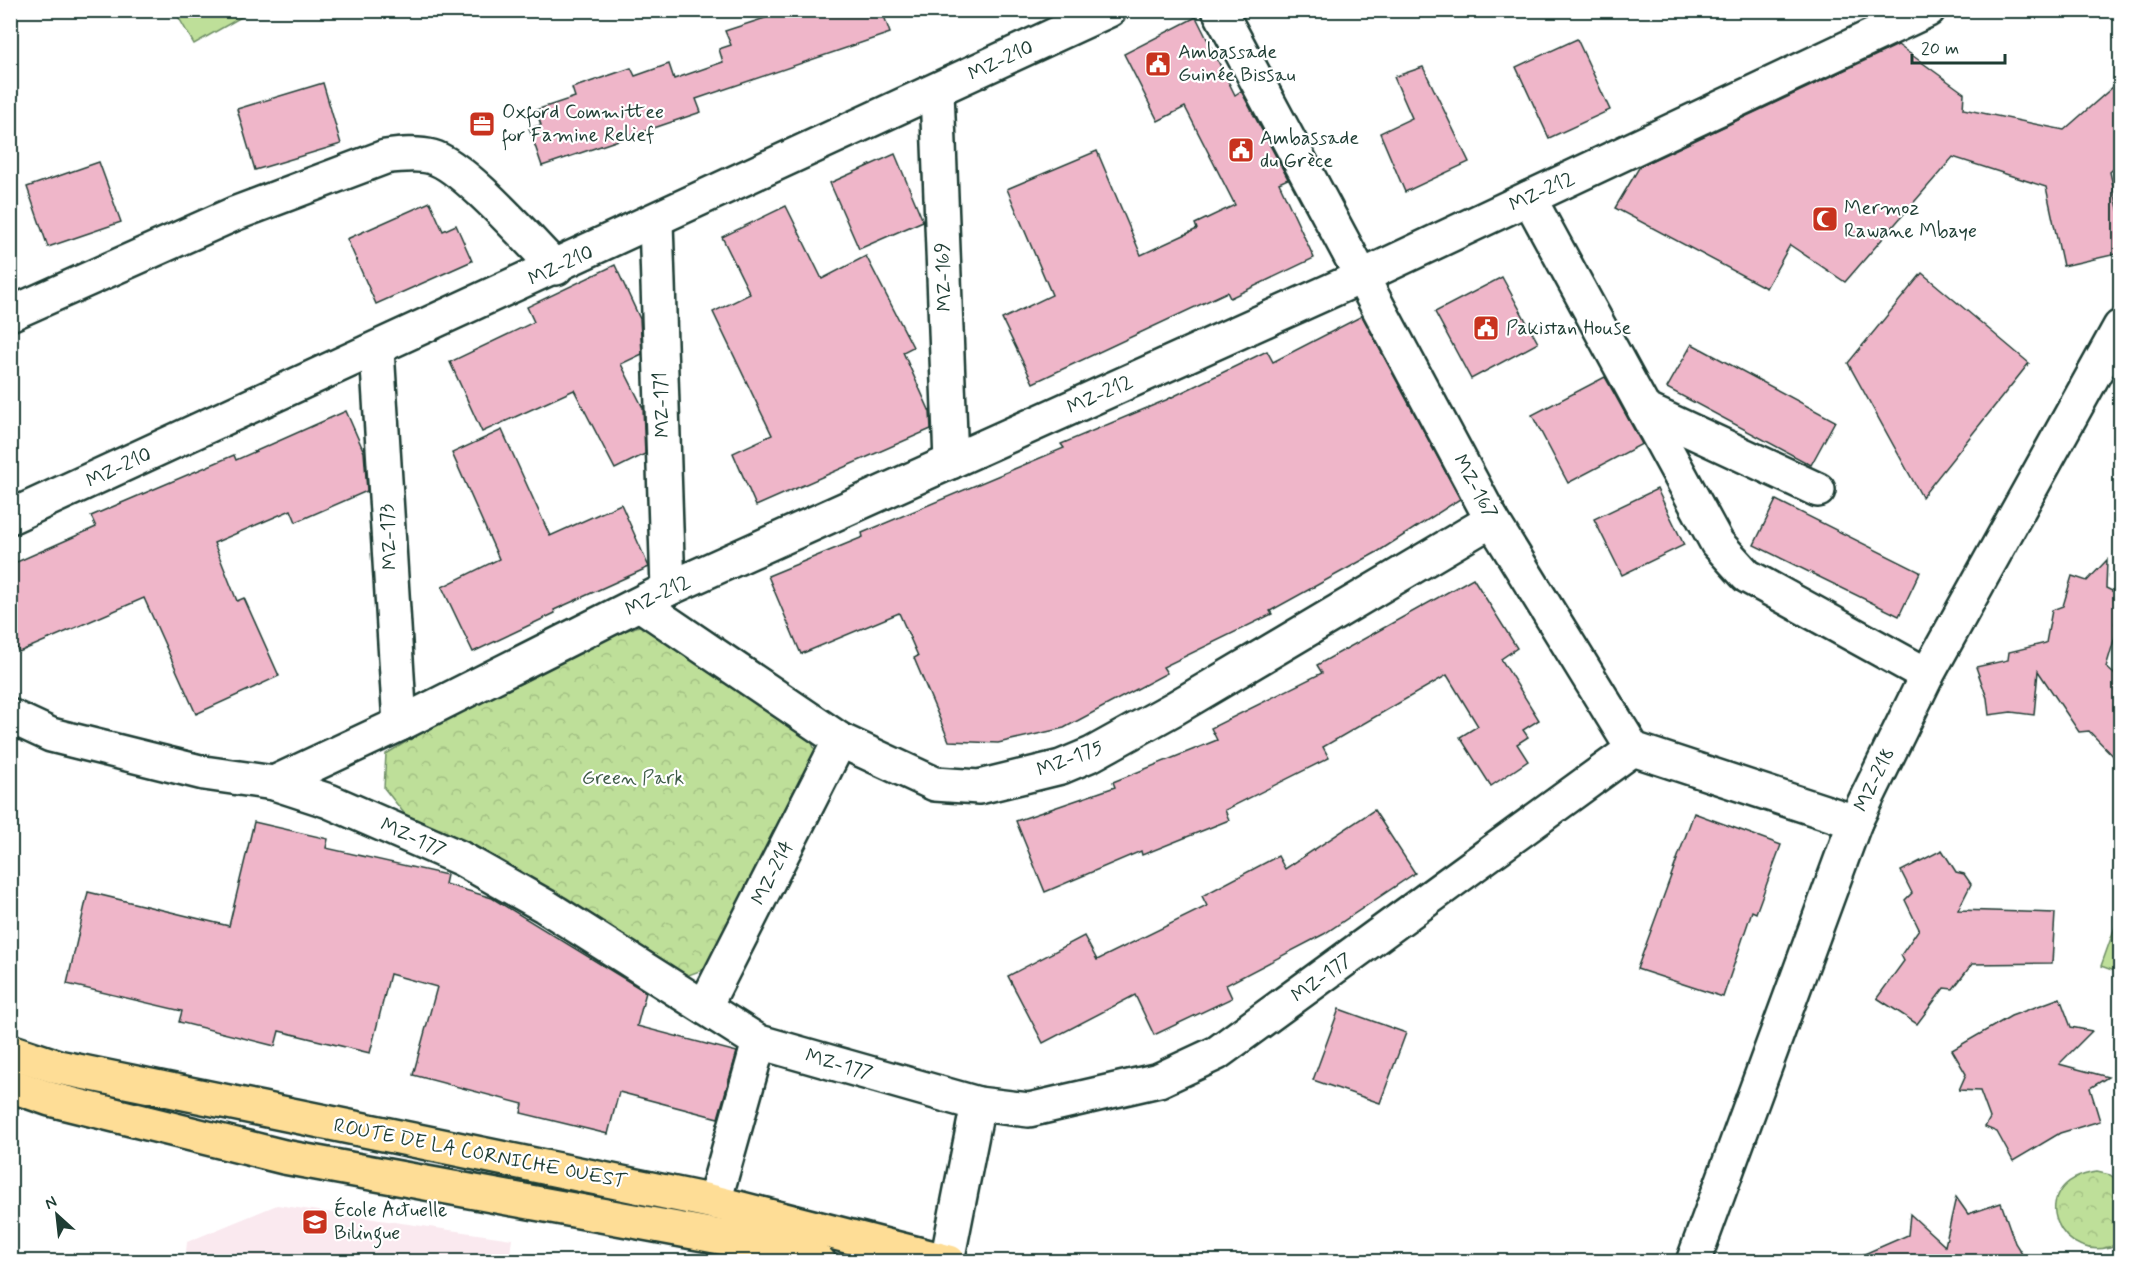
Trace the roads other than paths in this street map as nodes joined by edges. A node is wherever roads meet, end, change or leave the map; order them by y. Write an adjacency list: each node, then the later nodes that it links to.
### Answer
1 (1109, 10): 4 (street, MZ-210)
2 (1219, 10): 8 (street, MZ-167)
3 (1928, 10): 5 (street, MZ-212)
4 (937, 91): 6 (street, MZ-210); 13 (street, MZ-169)
5 (1529, 198): 8 (street, MZ-212); 12 (street)
6 (656, 222): 7 (street, MZ-210); 17 (street, MZ-171)
7 (556, 268): 9 (street); 11 (street, MZ-210)
8 (1361, 277): 13 (street, MZ-212); 16 (street, MZ-167)
9 (10, 314)
10 (2121, 327): 19 (street, MZ-218)
11 (377, 350): 15 (street, MZ-210); 21 (street, MZ-173)
12 (1644, 409): 14 (street); 19 (street)
13 (951, 462): 17 (street, MZ-212)
14 (1818, 490)
15 (10, 518)
16 (1492, 520): 22 (street, MZ-175); 23 (street, MZ-167)
17 (669, 589): 18 (street, MZ-212)
18 (640, 604): 21 (street, MZ-212); 22 (street, MZ-175)
19 (1927, 675): 25 (street, MZ-218)
20 (10, 717): 24 (street, MZ-177)
21 (400, 724): 24 (street, MZ-212)
22 (840, 740): 26 (street, MZ-214)
23 (1632, 749): 25 (street); 30 (street, MZ-177)
24 (274, 783): 26 (street, MZ-177)
25 (1855, 822): 34 (street, MZ-218)
26 (705, 1006): 27 (street, MZ-177)
27 (759, 1042): 30 (street, MZ-177); 31 (street)
28 (10, 1051): 31 (highway, ROUTE DE LA CORNICHE OUEST)
29 (10, 1085): 33 (highway, ROUTE DE LA CORNICHE OUEST)
30 (978, 1104): 32 (street)
31 (714, 1202): 32 (highway, ROUTE DE LA CORNICHE OUEST)
32 (948, 1261)
33 (819, 1262)
34 (1693, 1262)

